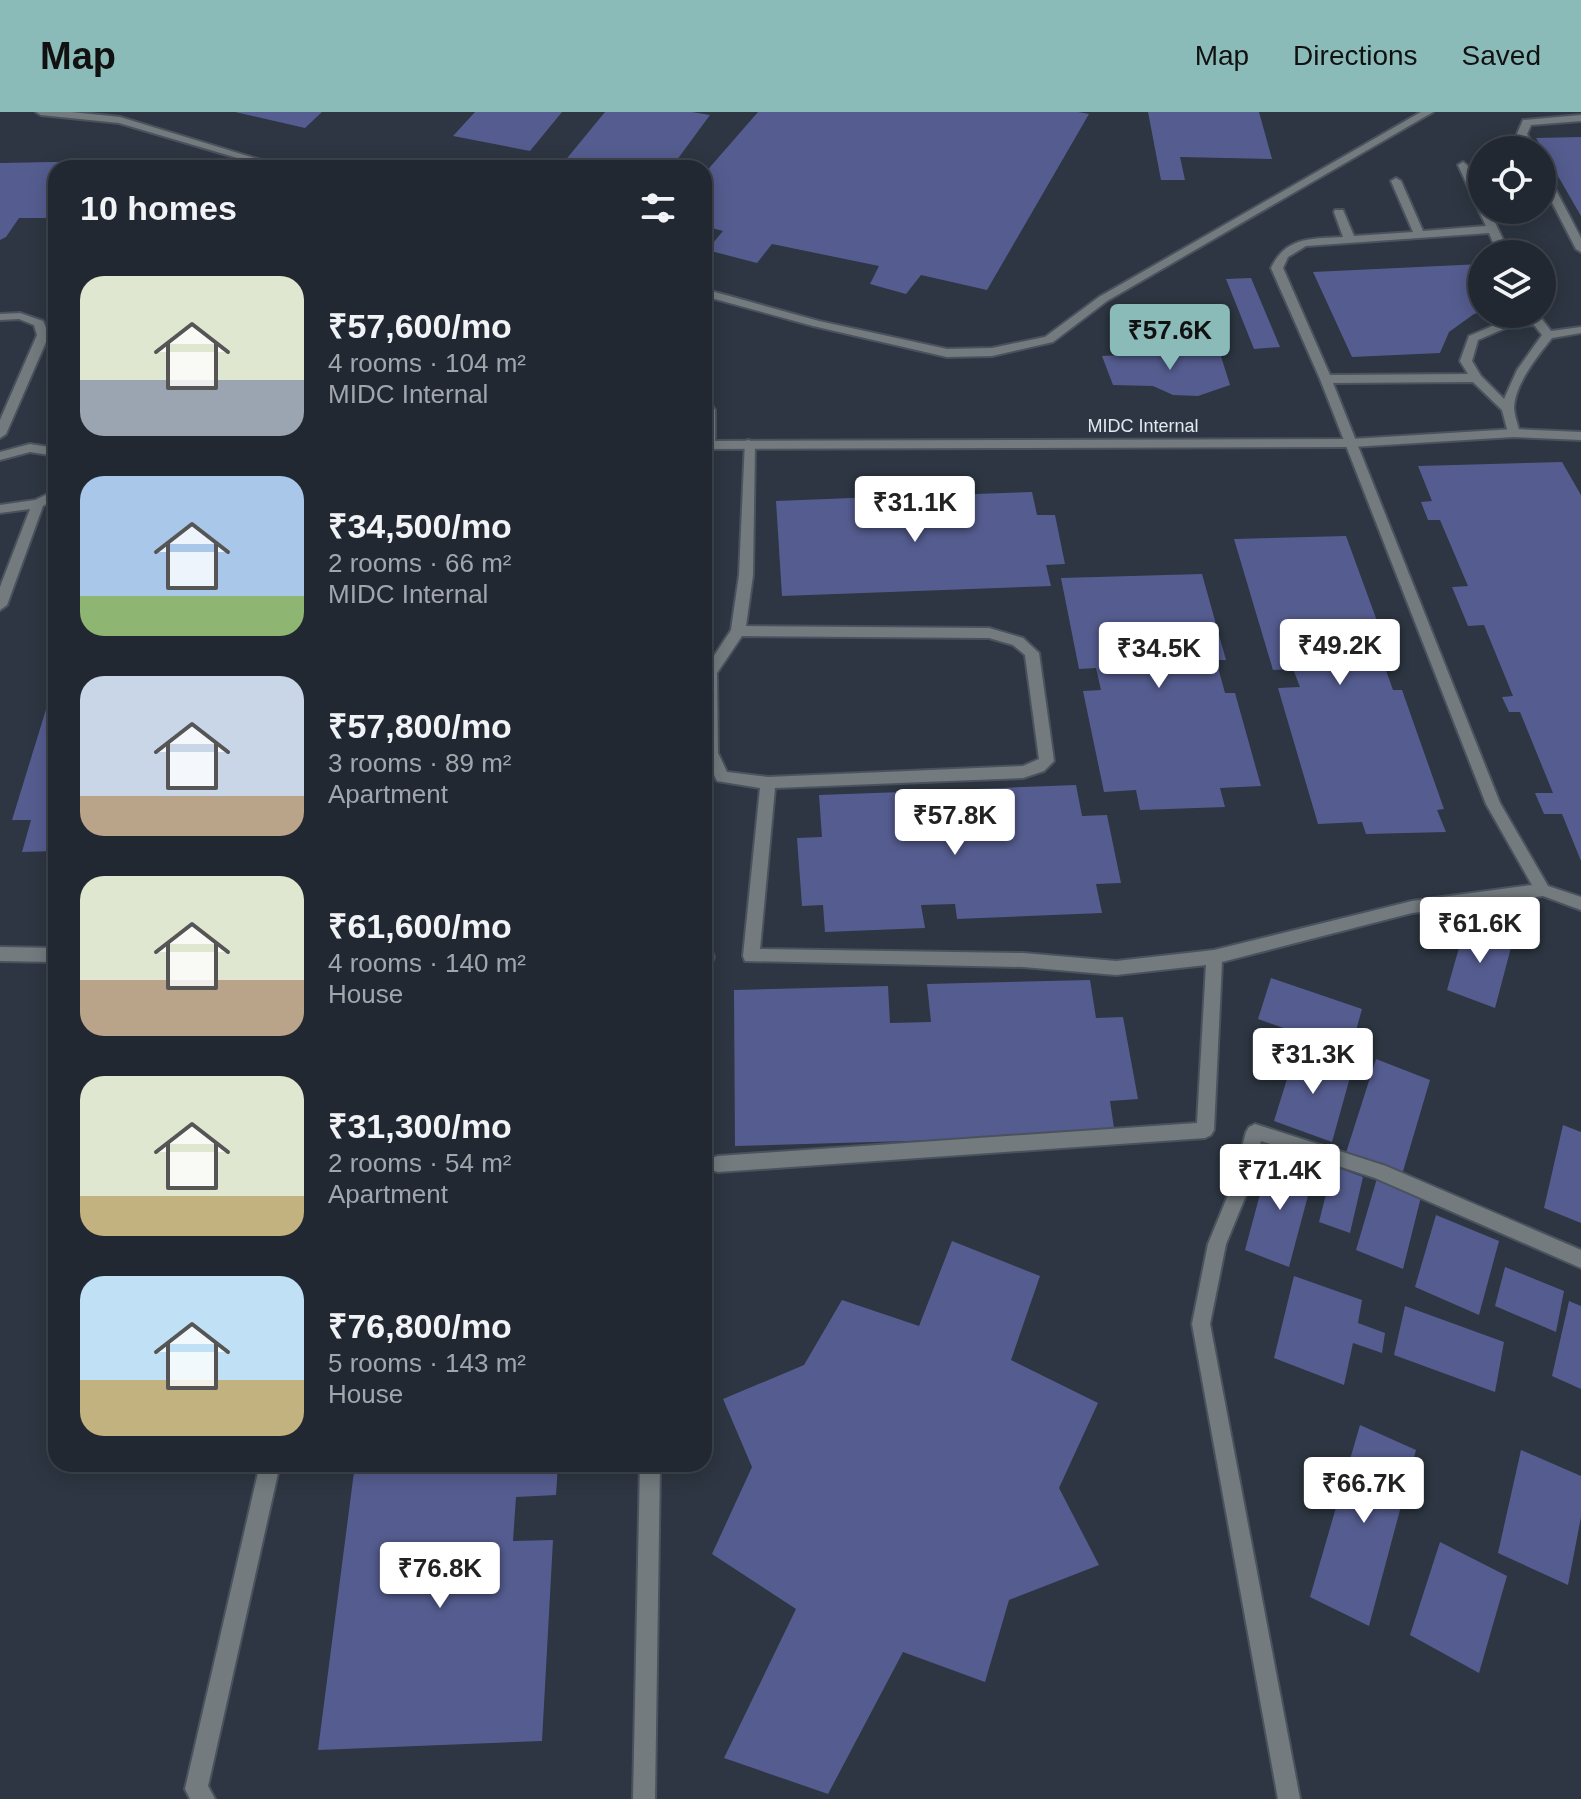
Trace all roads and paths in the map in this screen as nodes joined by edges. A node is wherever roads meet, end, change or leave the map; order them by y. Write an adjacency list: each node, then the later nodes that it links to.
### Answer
1 (41, 112): 5 (street)
2 (1428, 112): 17 (street)
3 (1581, 118): 4 (street)
4 (1523, 136)
5 (255, 160)
6 (1463, 165): 7 (street)
7 (1468, 176)
8 (1396, 181): 13 (street)
9 (1556, 200): 16 (street)
10 (1339, 212): 14 (street)
11 (1491, 224): 12 (street)
12 (1493, 229): 13 (street); 15 (street)
13 (1419, 234): 14 (street)
14 (1350, 240): 24 (street)
15 (1498, 240)
16 (1581, 249)
17 (712, 294)
18 (0, 317): 27 (street)
19 (1497, 328): 23 (street)
20 (1542, 328): 22 (street)
21 (1581, 330): 22 (street)
22 (1548, 335): 25 (street)
23 (1476, 378): 24 (street); 25 (street)
24 (1326, 379): 29 (street)
25 (1508, 409): 26 (street)
26 (1514, 433): 28 (street, MIDC Internal); 29 (street, MIDC Internal)
27 (0, 434)
28 (1581, 436)
29 (1352, 443): 30 (street, MIDC Internal); 42 (street)
30 (749, 444): 31 (street, MIDC Internal); 38 (street)
31 (712, 445)
32 (48, 451): 33 (street)
33 (0, 456)
34 (48, 498): 35 (street)
35 (38, 504): 36 (street); 37 (street)
36 (0, 509)
37 (0, 605)
38 (738, 631): 39 (street); 41 (street)
39 (712, 670)
40 (712, 755): 41 (street)
41 (768, 783): 46 (street)
42 (1543, 890): 43 (street); 46 (street)
43 (1581, 904)
44 (0, 954): 45 (street)
45 (48, 955)
46 (1214, 957): 47 (street)
47 (718, 1164)
48 (1581, 1259): 53 (street)
49 (268, 1472): 51 (street)
50 (650, 1472): 52 (street)
51 (204, 1799)
52 (644, 1799)
53 (1289, 1799)

